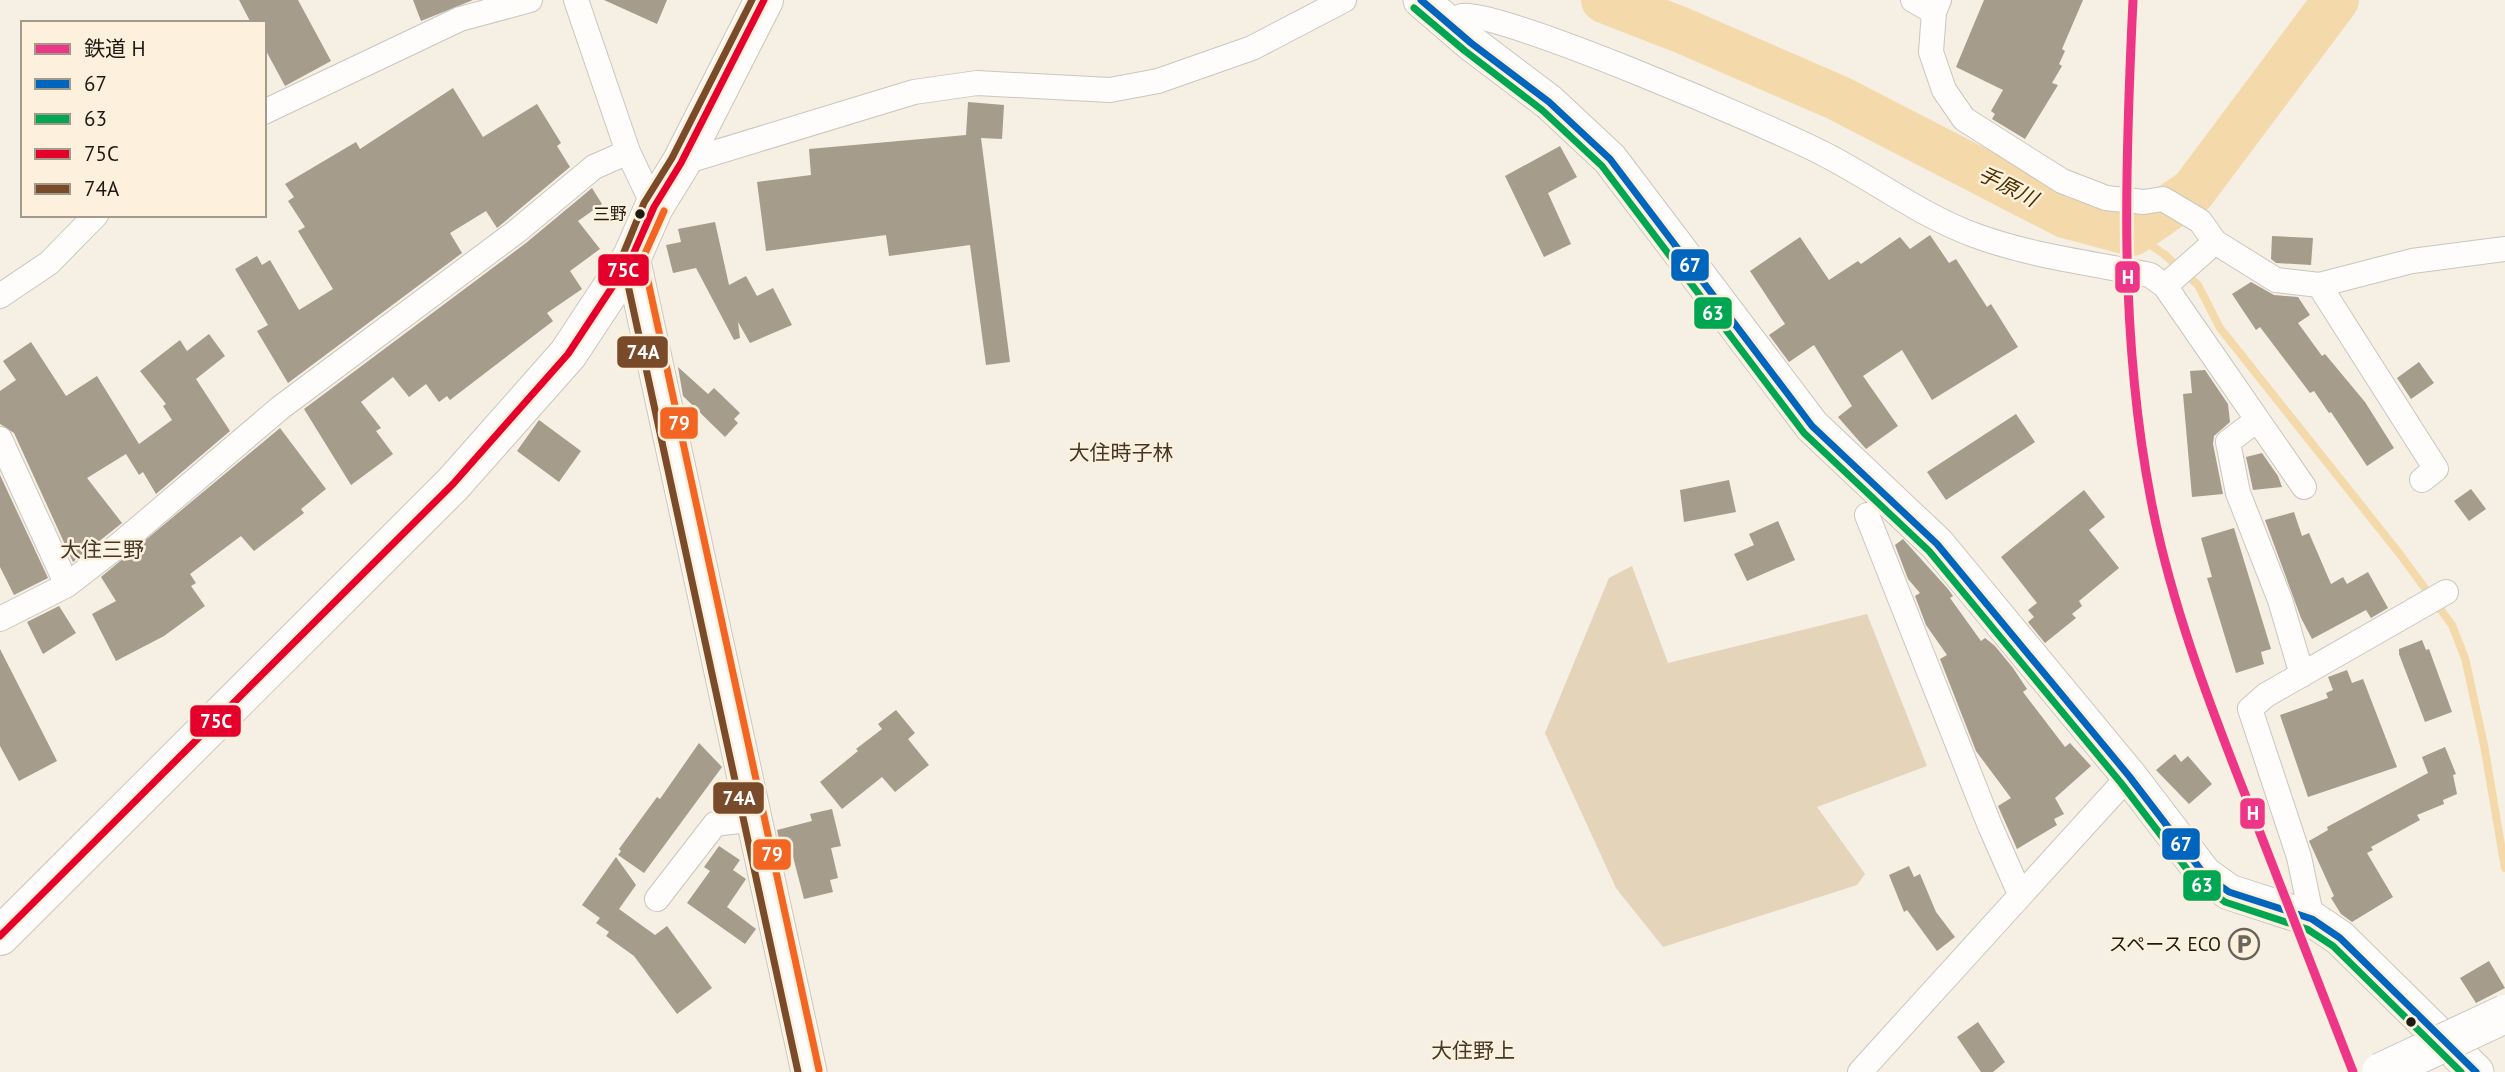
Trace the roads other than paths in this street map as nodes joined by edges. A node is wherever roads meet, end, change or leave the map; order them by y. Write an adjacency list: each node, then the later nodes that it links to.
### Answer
1 (530, 0): 8 (street)
2 (576, 0): 9 (street)
3 (764, 0): 10 (main road)
4 (1344, 0): 10 (street)
5 (1421, 0): 7 (street)
6 (1929, 4): 13 (street)
7 (1448, 24): 16 (street); 28 (street)
8 (266, 111)
9 (628, 152): 11 (street); 24 (street)
10 (681, 163): 11 (main road)
11 (654, 207): 15 (main road)
12 (94, 217): 18 (street)
13 (2215, 242): 16 (street); 17 (street)
14 (2505, 249): 17 (street)
15 (632, 257): 29 (street); 33 (main road)
16 (2168, 282): 19 (street)
17 (2319, 285): 21 (street)
18 (0, 296)
19 (2257, 420): 22 (street); 27 (street)
20 (0, 439): 24 (street)
21 (2422, 481)
22 (2304, 487)
23 (1867, 515): 30 (street)
24 (67, 585): 26 (street)
25 (2446, 592): 27 (street)
26 (0, 619)
27 (2302, 675): 32 (street)
28 (2129, 776): 30 (street); 32 (street)
29 (755, 819): 31 (street); 35 (street)
30 (2020, 894): 36 (street)
31 (657, 899)
32 (2312, 919): 38 (street)
33 (0, 936)
34 (2505, 1014): 37 (main road, bridge)
35 (809, 1072)
36 (1860, 1072)
37 (2381, 1072)
38 (2476, 1072)

